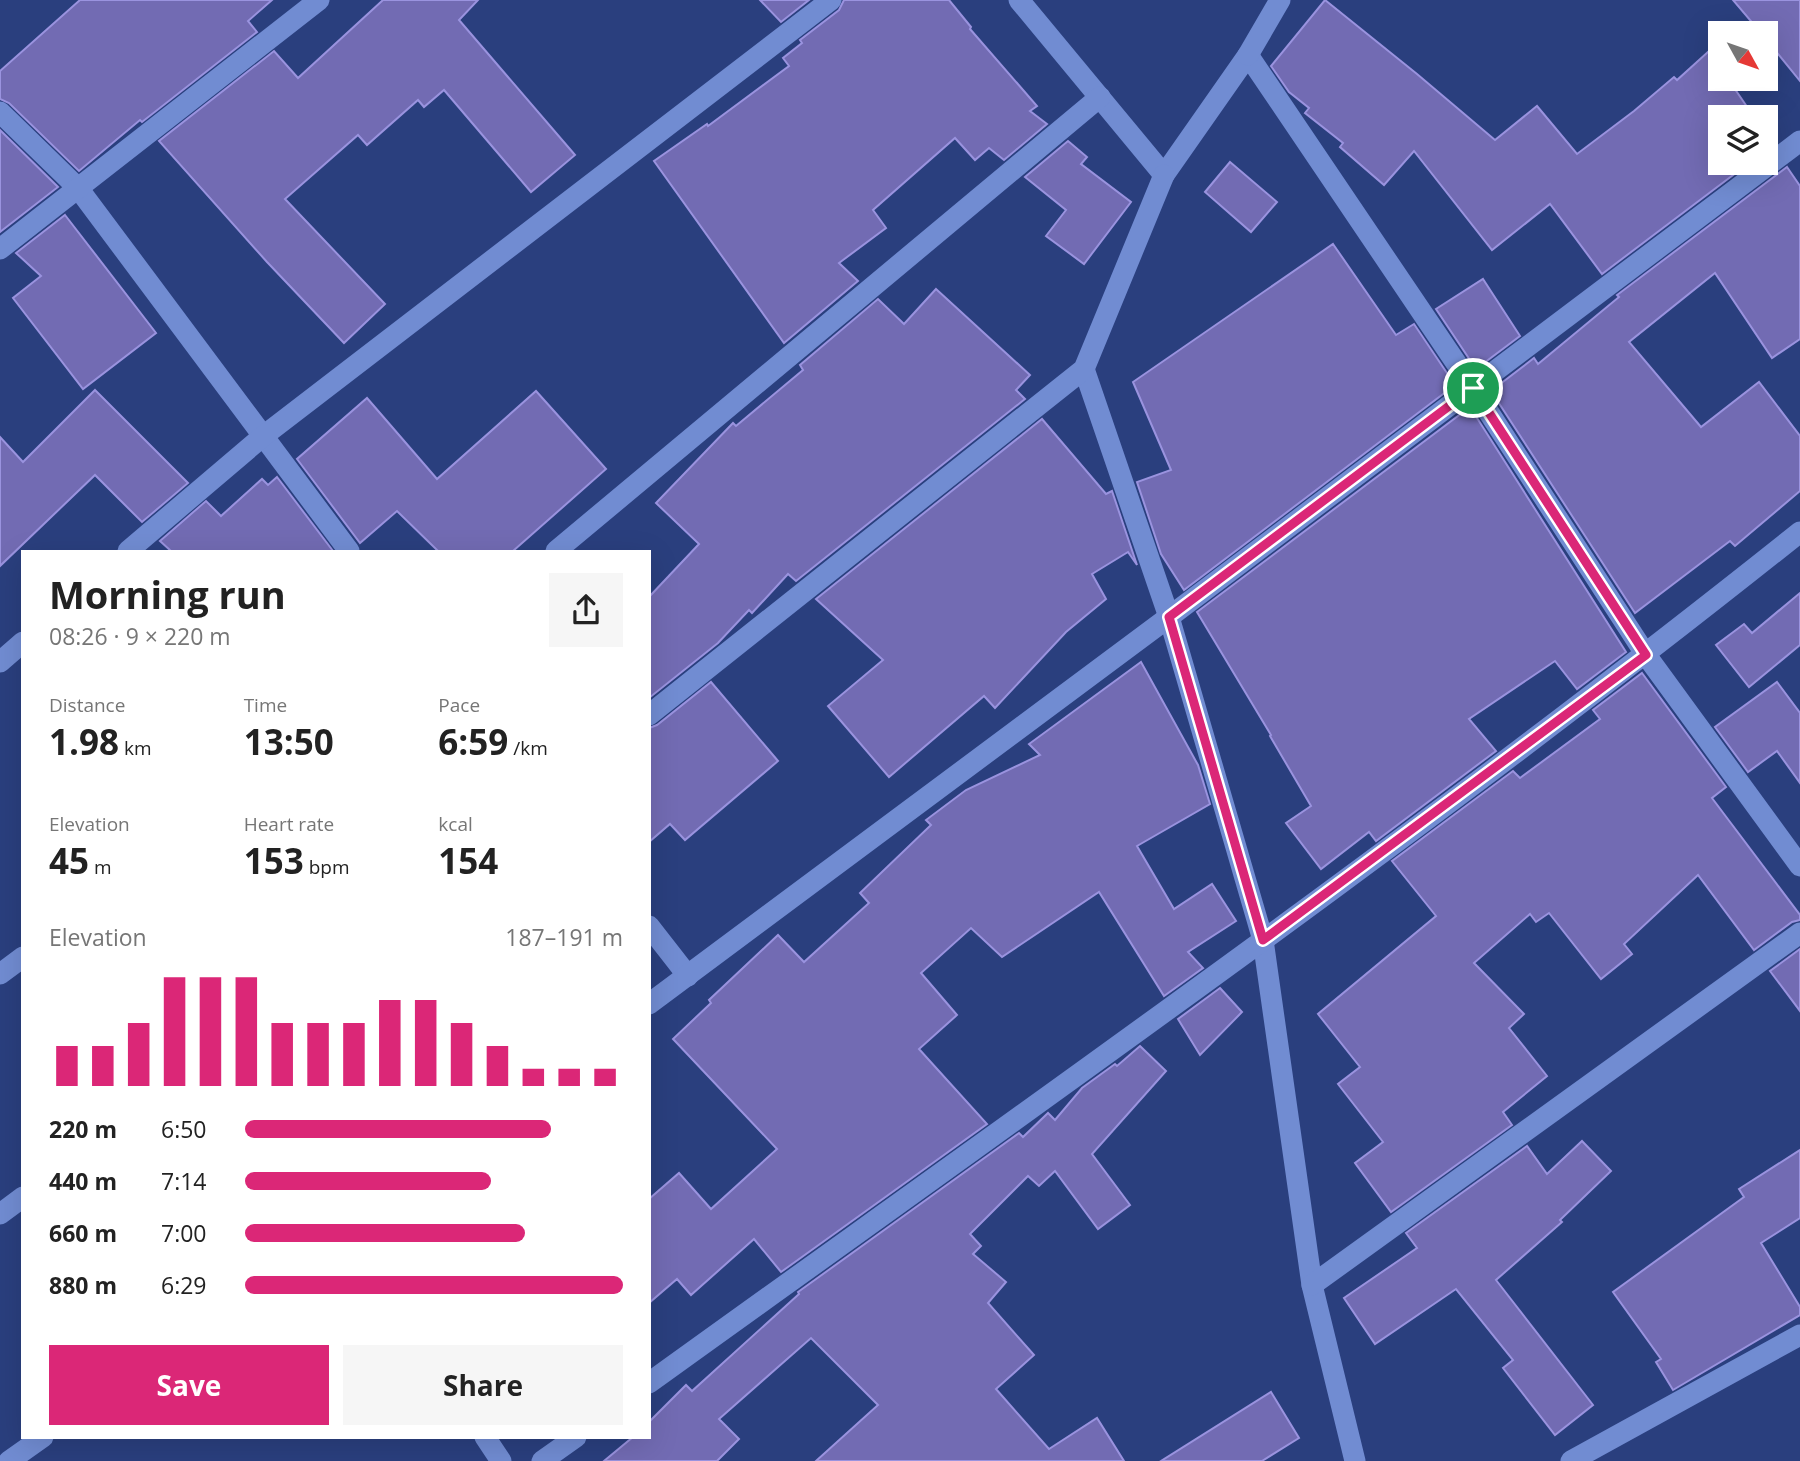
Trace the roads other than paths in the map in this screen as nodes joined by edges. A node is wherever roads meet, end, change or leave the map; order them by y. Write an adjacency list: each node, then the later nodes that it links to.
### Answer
1 (319, 0): 10 (street)
2 (831, 0): 14 (street)
3 (1019, 0): 6 (street)
4 (1280, 0): 5 (street)
5 (1248, 55): 9 (street); 13 (street)
6 (1100, 97): 9 (street); 18 (street)
7 (0, 112): 10 (street)
8 (1800, 141): 13 (street)
9 (1164, 175): 12 (street)
10 (78, 188): 11 (street); 14 (street)
11 (0, 249)
12 (1084, 369): 19 (street); 23 (street)
13 (1473, 388): 19 (street); 21 (street)
14 (262, 436): 16 (street); 17 (street)
15 (1800, 532): 21 (street)
16 (129, 550)
17 (348, 550)
18 (557, 550)
19 (1169, 617): 27 (street); 30 (street)
20 (21, 644): 22 (street)
21 (1646, 655): 24 (street); 27 (street)
22 (0, 662)
23 (651, 713)
24 (1800, 866)
25 (651, 929): 30 (street)
26 (1800, 933): 34 (street)
27 (1263, 940): 34 (street); 36 (street)
28 (21, 958): 29 (street)
29 (0, 974)
30 (688, 976): 31 (street)
31 (651, 1003)
32 (21, 1198): 33 (street)
33 (0, 1214)
34 (1312, 1285): 43 (street)
35 (1800, 1335): 44 (street)
36 (651, 1383)
37 (40, 1439): 40 (street)
38 (486, 1439): 41 (street)
39 (573, 1439): 42 (street)
40 (9, 1461)
41 (501, 1461)
42 (542, 1461)
43 (1355, 1461)
44 (1571, 1461)

